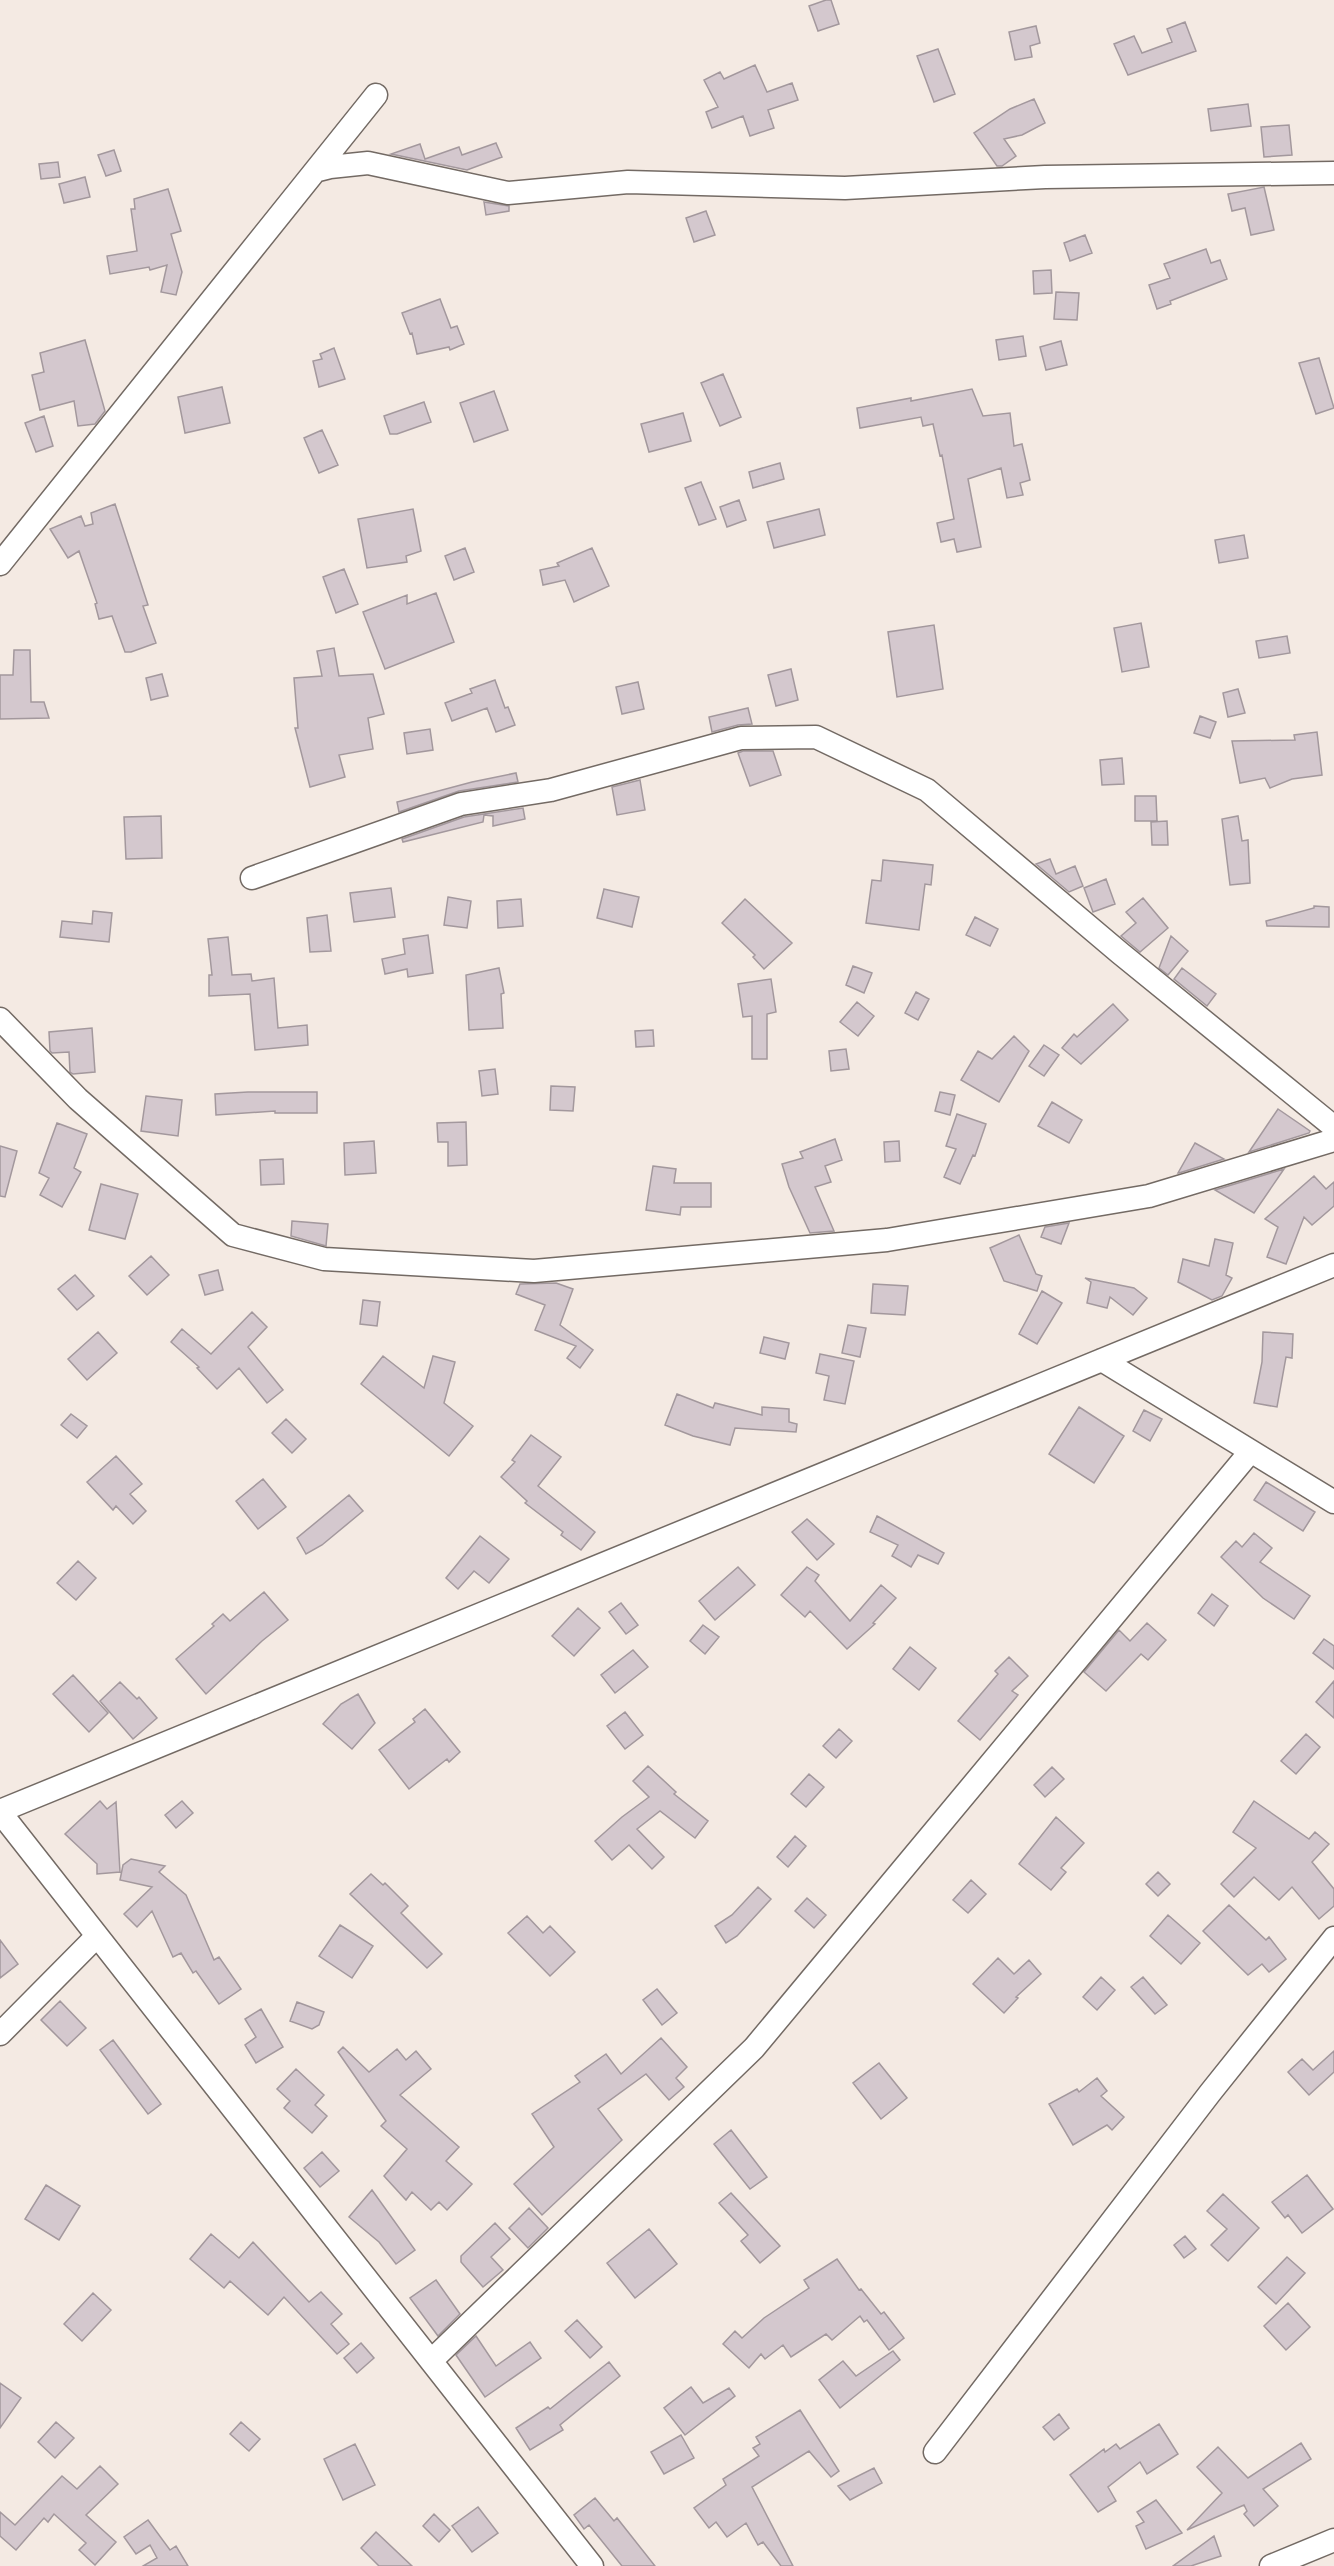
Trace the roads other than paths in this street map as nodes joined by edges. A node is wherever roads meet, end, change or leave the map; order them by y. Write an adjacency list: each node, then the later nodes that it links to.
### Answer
1 (376, 95): 2 (street)
2 (318, 170): 3 (street); 4 (street)
3 (1333, 174)
4 (0, 564)
5 (252, 878): 7 (street)
6 (0, 1019): 8 (street)
7 (1334, 1127)
8 (1334, 1140)
9 (1334, 1265): 10 (street)
10 (1102, 1360): 11 (street); 13 (street)
11 (1250, 1452): 12 (street); 17 (street)
12 (1334, 1502)
13 (0, 1812): 14 (street)
14 (97, 1935): 16 (street); 17 (street)
15 (1334, 1938): 18 (street)
16 (0, 2034)
17 (431, 2361): 20 (street)
18 (935, 2452)
19 (1334, 2540): 21 (street)
20 (592, 2566)
21 (1271, 2566)

